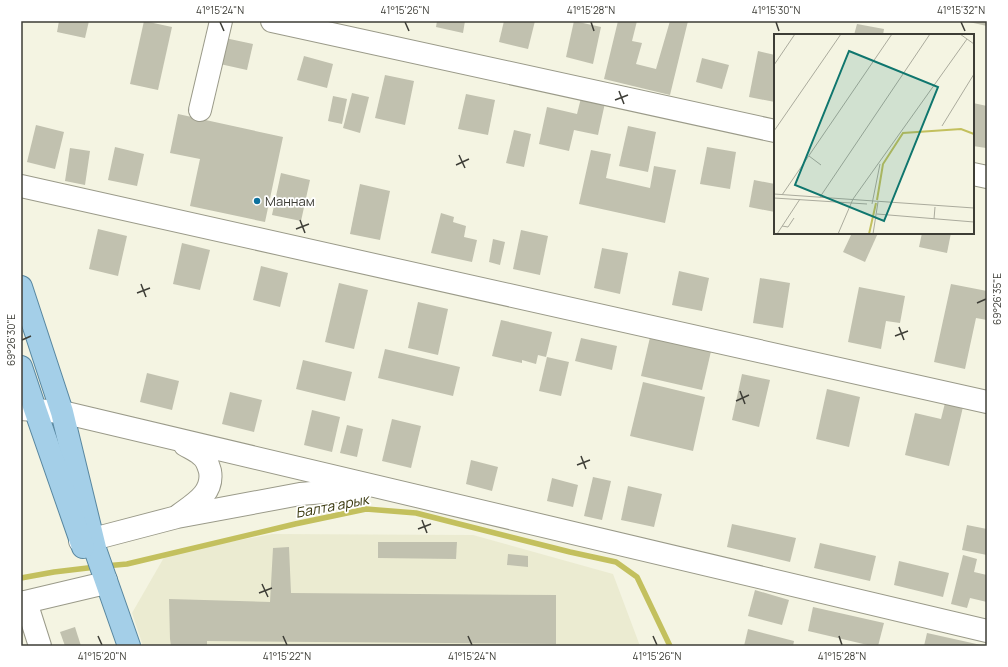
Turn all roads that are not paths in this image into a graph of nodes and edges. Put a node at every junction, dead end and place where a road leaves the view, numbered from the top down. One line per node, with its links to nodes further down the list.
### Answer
1 (221, 21): 3 (street)
2 (272, 21): 4 (street)
3 (200, 110)
4 (774, 131)
5 (974, 174): 6 (street)
6 (987, 177)
7 (21, 186): 10 (street)
8 (21, 287): 12 (main road)
9 (21, 367): 11 (main road)
10 (987, 402)
11 (28, 409): 12 (street); 16 (main road)
12 (62, 412): 13 (street); 16 (main road)
13 (177, 440): 14 (street); 15 (street)
14 (380, 487): 15 (street); 19 (street)
15 (177, 517): 16 (street)
16 (88, 546): 17 (main road)
17 (102, 583): 18 (street); 21 (main road); 22 (main road)
18 (23, 602): 20 (street)
19 (987, 631)
20 (40, 646)
21 (117, 646)
22 (129, 646)

